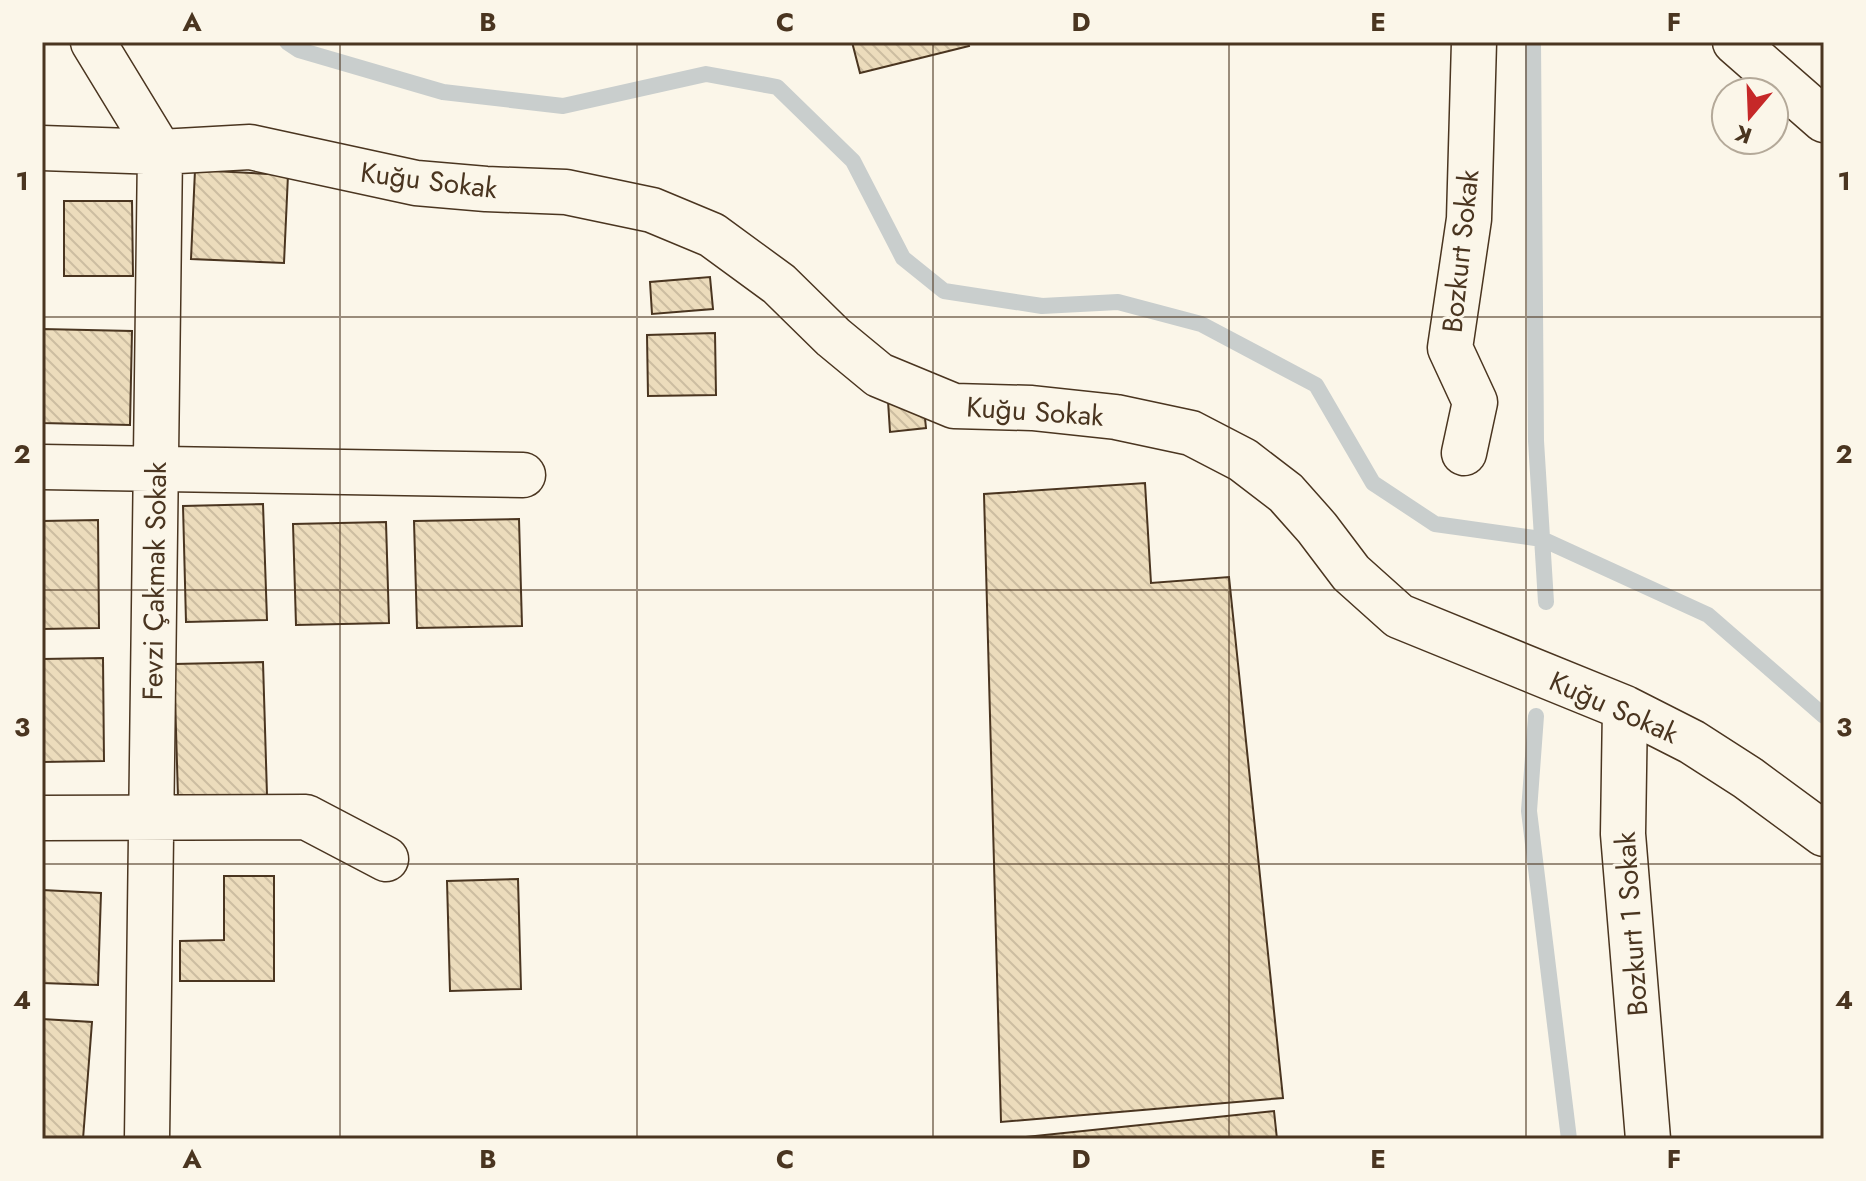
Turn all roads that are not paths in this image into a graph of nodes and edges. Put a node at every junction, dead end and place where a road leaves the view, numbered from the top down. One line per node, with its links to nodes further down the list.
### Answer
1 (93, 42): 6 (street)
2 (1474, 42): 7 (street, Bozkurt Sokak)
3 (1735, 42): 4 (street)
4 (1824, 120)
5 (42, 148): 6 (street, Kuğu Sokak)
6 (160, 152): 9 (street, Fevzi Çakmak Sokak); 11 (street, Kuğu Sokak)
7 (1464, 453)
8 (42, 467): 9 (street)
9 (156, 469): 10 (street); 12 (street, Fevzi Çakmak Sokak)
10 (523, 475)
11 (1625, 708): 14 (street, Kuğu Sokak); 17 (street, Bozkurt 1 Sokak)
12 (152, 817): 13 (street); 15 (street); 16 (street, Fevzi Çakmak Sokak)
13 (42, 818)
14 (1824, 834)
15 (386, 859)
16 (147, 1139)
17 (1648, 1139)

